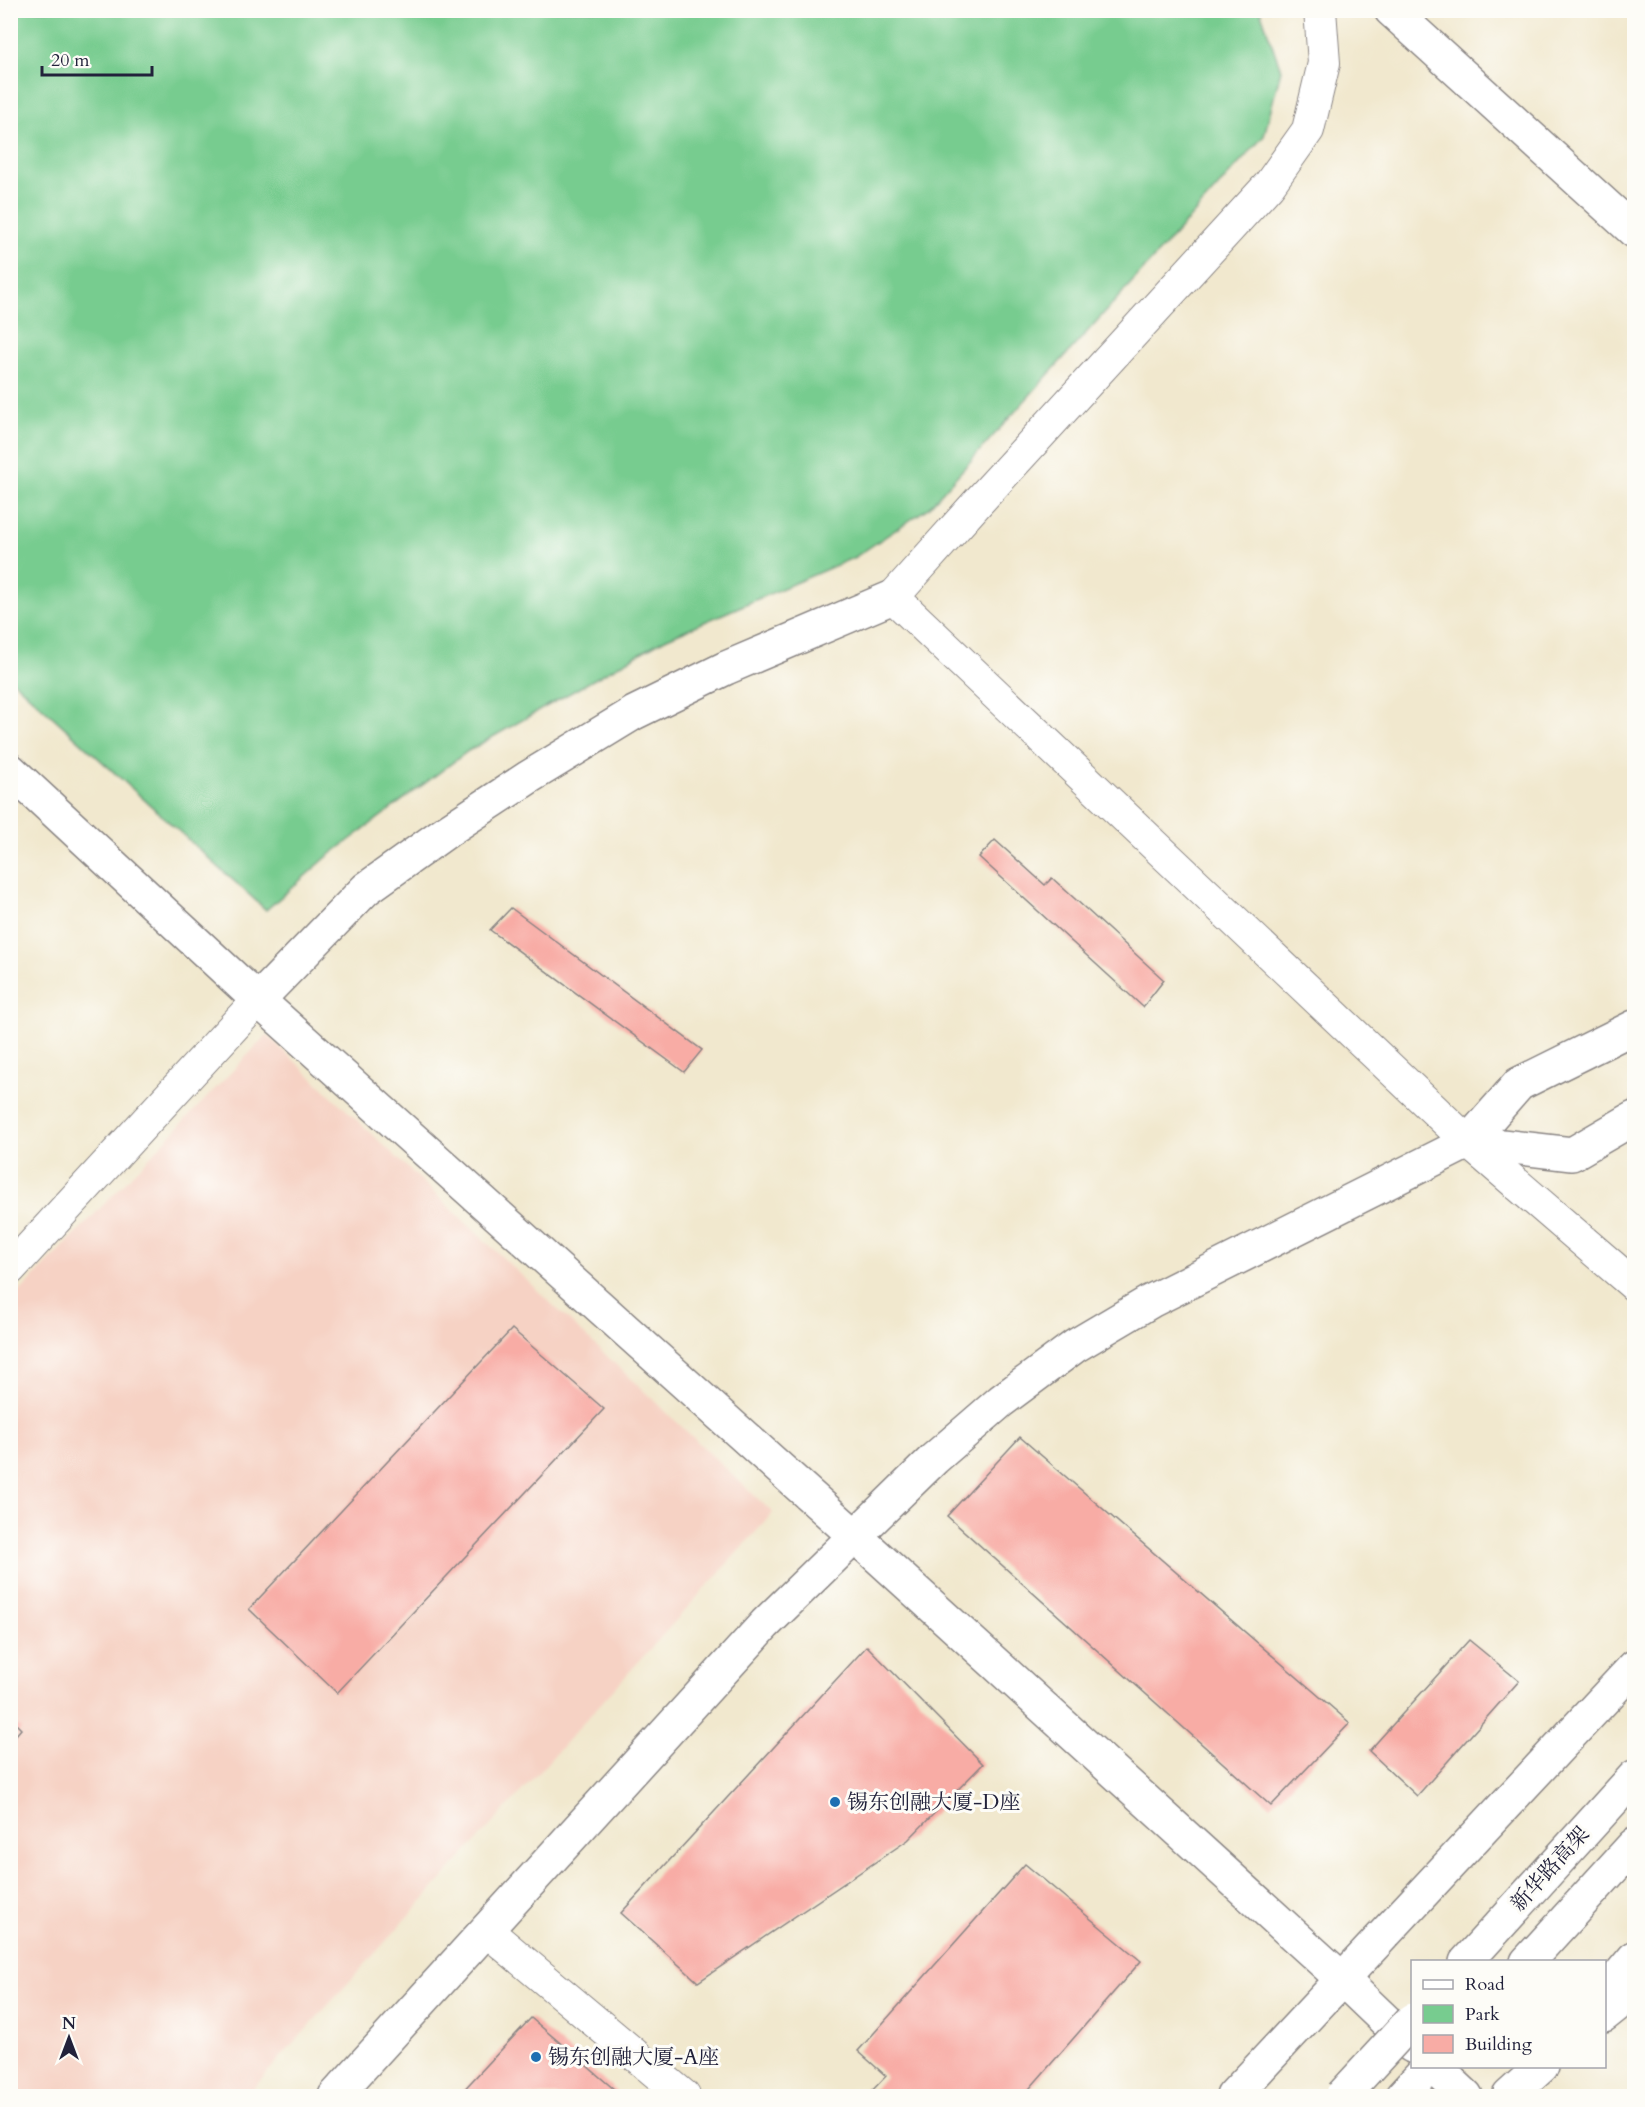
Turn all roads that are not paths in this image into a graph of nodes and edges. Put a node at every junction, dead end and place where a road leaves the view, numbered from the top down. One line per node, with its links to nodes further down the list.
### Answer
1 (1320, 10): 4 (street)
2 (1391, 10): 3 (main road)
3 (1635, 231)
4 (893, 597): 6 (main road); 9 (street)
5 (10, 770): 6 (main road)
6 (258, 1000): 10 (street); 12 (main road)
7 (1635, 1027): 9 (main road)
8 (1635, 1118): 9 (main road)
9 (1468, 1142): 11 (street); 12 (main road)
10 (10, 1269)
11 (1635, 1285)
12 (855, 1536): 16 (main road); 20 (main road)
13 (1635, 1667): 20 (main road)
14 (1635, 1777): 18 (main road, 新华路高架)
15 (1635, 1845): 19 (main road)
16 (486, 1930): 30 (main road); 31 (street)
17 (1635, 1958): 22 (main road)
18 (1468, 1960)
19 (1529, 1960)
20 (1342, 1979): 25 (main road); 32 (main road)
21 (1635, 1990): 23 (main road)
22 (1606, 1993)
23 (1606, 2014)
24 (1411, 2022): 33 (main road, bridge)
25 (1411, 2044)
26 (1431, 2068): 34 (main road)
27 (1433, 2068): 35 (main road)
28 (1542, 2068): 36 (main road)
29 (1542, 2068): 37 (main road)
30 (334, 2097)
31 (684, 2097)
32 (1233, 2097)
33 (1342, 2097)
34 (1402, 2097)
35 (1466, 2097)
36 (1509, 2097)
37 (1519, 2097)

